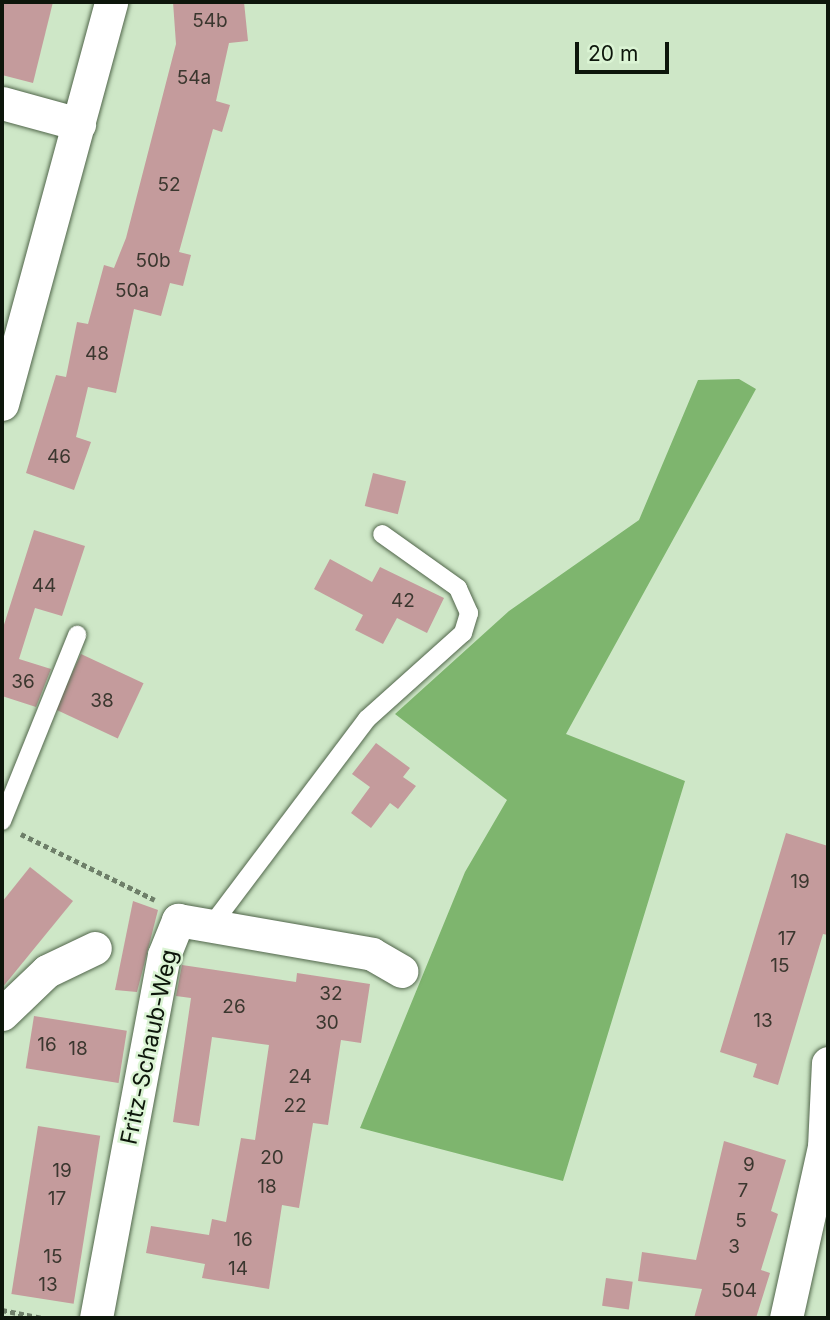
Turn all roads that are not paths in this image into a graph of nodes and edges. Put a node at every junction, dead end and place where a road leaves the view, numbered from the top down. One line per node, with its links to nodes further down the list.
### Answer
1 (111, 2): 3 (street)
2 (2, 103): 3 (street)
3 (79, 124): 4 (street)
4 (2, 404)
5 (382, 534): 8 (lane)
6 (77, 635): 7 (lane)
7 (8, 826)
8 (211, 926): 10 (street, Fritz-Schaub-Weg); 13 (street, Fritz-Schaub-Weg)
9 (95, 948): 11 (street)
10 (401, 971)
11 (2, 1014)
12 (828, 1063): 14 (street)
13 (96, 1318)
14 (786, 1318)

